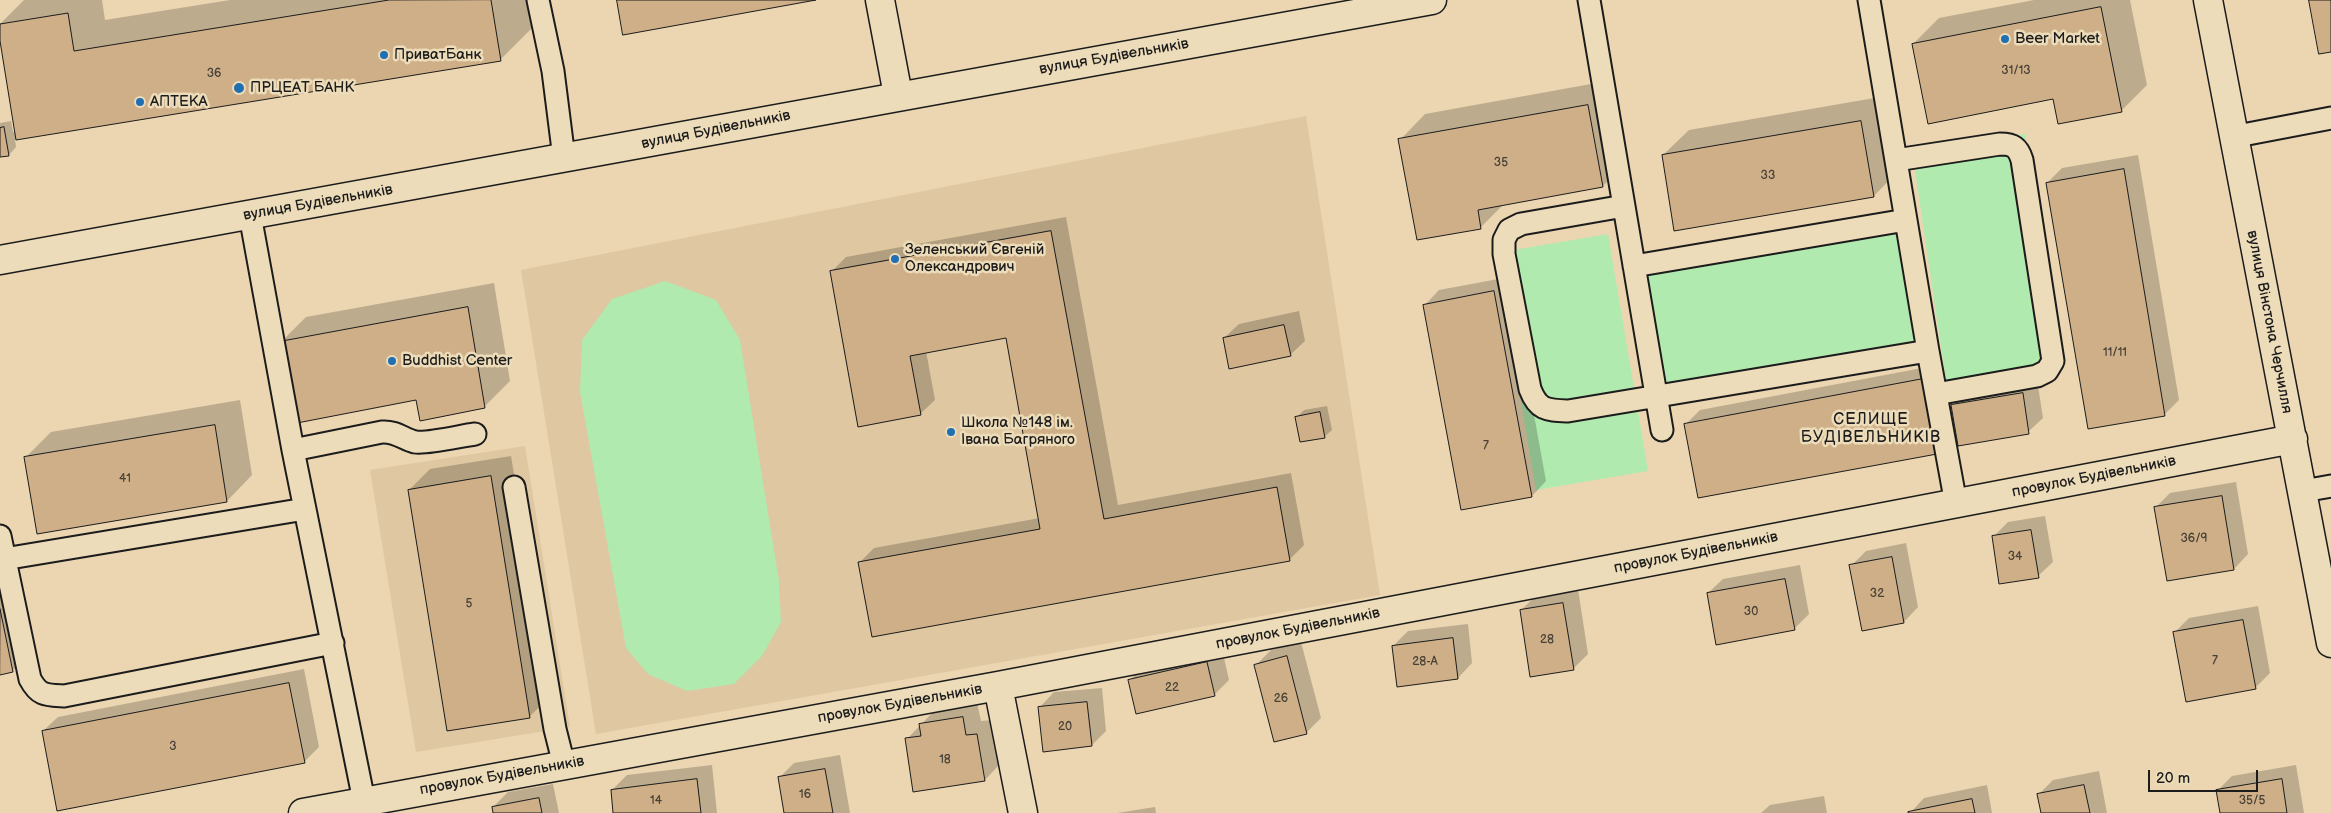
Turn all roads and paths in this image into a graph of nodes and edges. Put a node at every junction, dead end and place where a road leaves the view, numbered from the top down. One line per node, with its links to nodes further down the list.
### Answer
1 (538, 0): 10 (lane)
2 (880, 0): 7 (street)
3 (1432, 0): 7 (street, вулиця Будівельників)
4 (1589, 0): 12 (lane)
5 (1869, 0): 11 (lane)
6 (2208, 0): 9 (street, вулиця Вінстона Черчилля)
7 (898, 95): 10 (street, вулиця Будівельників)
8 (2331, 118): 9 (lane)
9 (2232, 136): 22 (street, вулиця Вінстона Черчилля)
10 (564, 158): 13 (street, вулиця Будівельників)
11 (1896, 160): 14 (lane); 18 (lane)
12 (1624, 206): 16 (lane); 19 (lane)
13 (250, 215): 15 (street, вулиця Будівельників); 23 (lane)
14 (1906, 220): 16 (lane); 17 (lane)
15 (0, 260)
16 (1634, 266): 19 (lane)
17 (1928, 352): 18 (lane); 19 (lane)
18 (1936, 394): 27 (lane)
19 (1656, 397): 20 (lane)
20 (1662, 430)
21 (474, 434): 23 (lane)
22 (2293, 439): 26 (street, вулиця Вінстона Черчилля); 27 (street, провулок Будівельників)
23 (293, 450): 28 (lane)
24 (2331, 486): 26 (lane)
25 (514, 487): 34 (lane)
26 (2303, 492): 32 (street, вулиця Вінстона Черчилля)
27 (1956, 504): 33 (street, провулок Будівельників)
28 (306, 509): 30 (lane); 31 (lane)
29 (0, 536): 30 (lane)
30 (4, 559): 31 (lane)
31 (332, 643): 35 (lane)
32 (2331, 643)
33 (998, 686): 34 (street, провулок Будівельників); 37 (street)
34 (564, 765): 35 (street, провулок Будівельників)
35 (364, 802): 36 (street, провулок Будівельників)
36 (303, 813)
37 (1023, 813)

